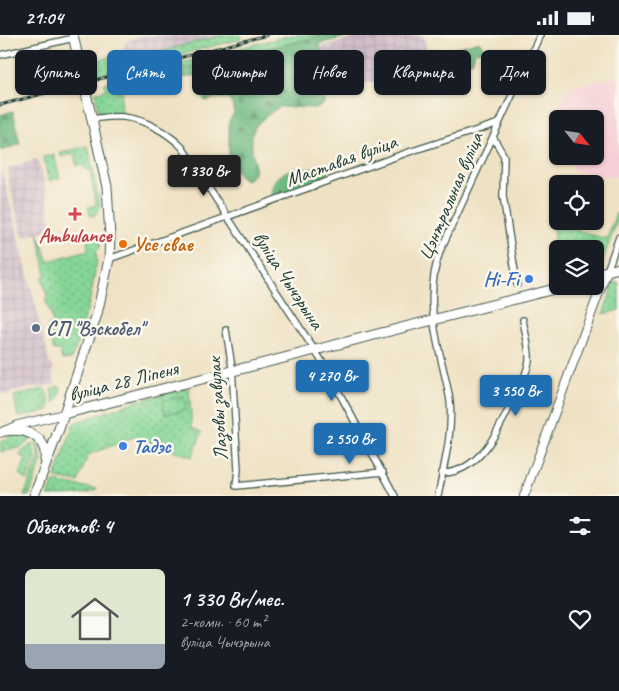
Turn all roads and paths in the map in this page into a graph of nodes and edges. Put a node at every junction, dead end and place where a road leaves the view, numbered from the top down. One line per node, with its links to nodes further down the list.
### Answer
1 (540, 35): 5 (street, Цэнтральная вуліца)
2 (73, 37): 3 (street); 4 (main road)
3 (0, 55)
4 (91, 119): 7 (street, вуліца Чычэрына); 9 (main road)
5 (499, 123): 6 (street, Цэнтральная вуліца); 7 (street, Маставая вуліца)
6 (493, 137): 13 (street); 16 (street, Цэнтральная вуліца)
7 (229, 217): 9 (street, Маставая вуліца); 19 (street, вуліца Чычэрына)
8 (619, 237): 11 (street)
9 (109, 259): 21 (main road)
10 (619, 268): 11 (main road)
11 (606, 274): 12 (main road); 29 (main road)
12 (619, 274)
13 (517, 284)
14 (549, 286): 16 (main road, вуліца 28 Ліпеня)
15 (549, 290): 16 (main road, вуліца 28 Ліпеня)
16 (433, 318): 19 (main road, вуліца 28 Ліпеня); 25 (street, Цэнтральная вуліца)
17 (523, 320): 25 (street)
18 (226, 330): 20 (street, Лазовы завулак)
19 (313, 348): 20 (main road, вуліца 28 Ліпеня); 24 (street, вуліца Чычэрына)
20 (232, 369): 21 (main road, вуліца 28 Ліпеня); 24 (street, Лазовы завулак)
21 (64, 414): 22 (main road); 23 (main road)
22 (2, 432): 23 (main road)
23 (43, 471): 26 (main road)
24 (383, 472): 27 (street, вуліца Чычэрына)
25 (442, 473): 28 (street, Цэнтральная вуліца)
26 (34, 496)
27 (395, 496)
28 (438, 496)
29 (524, 496)

